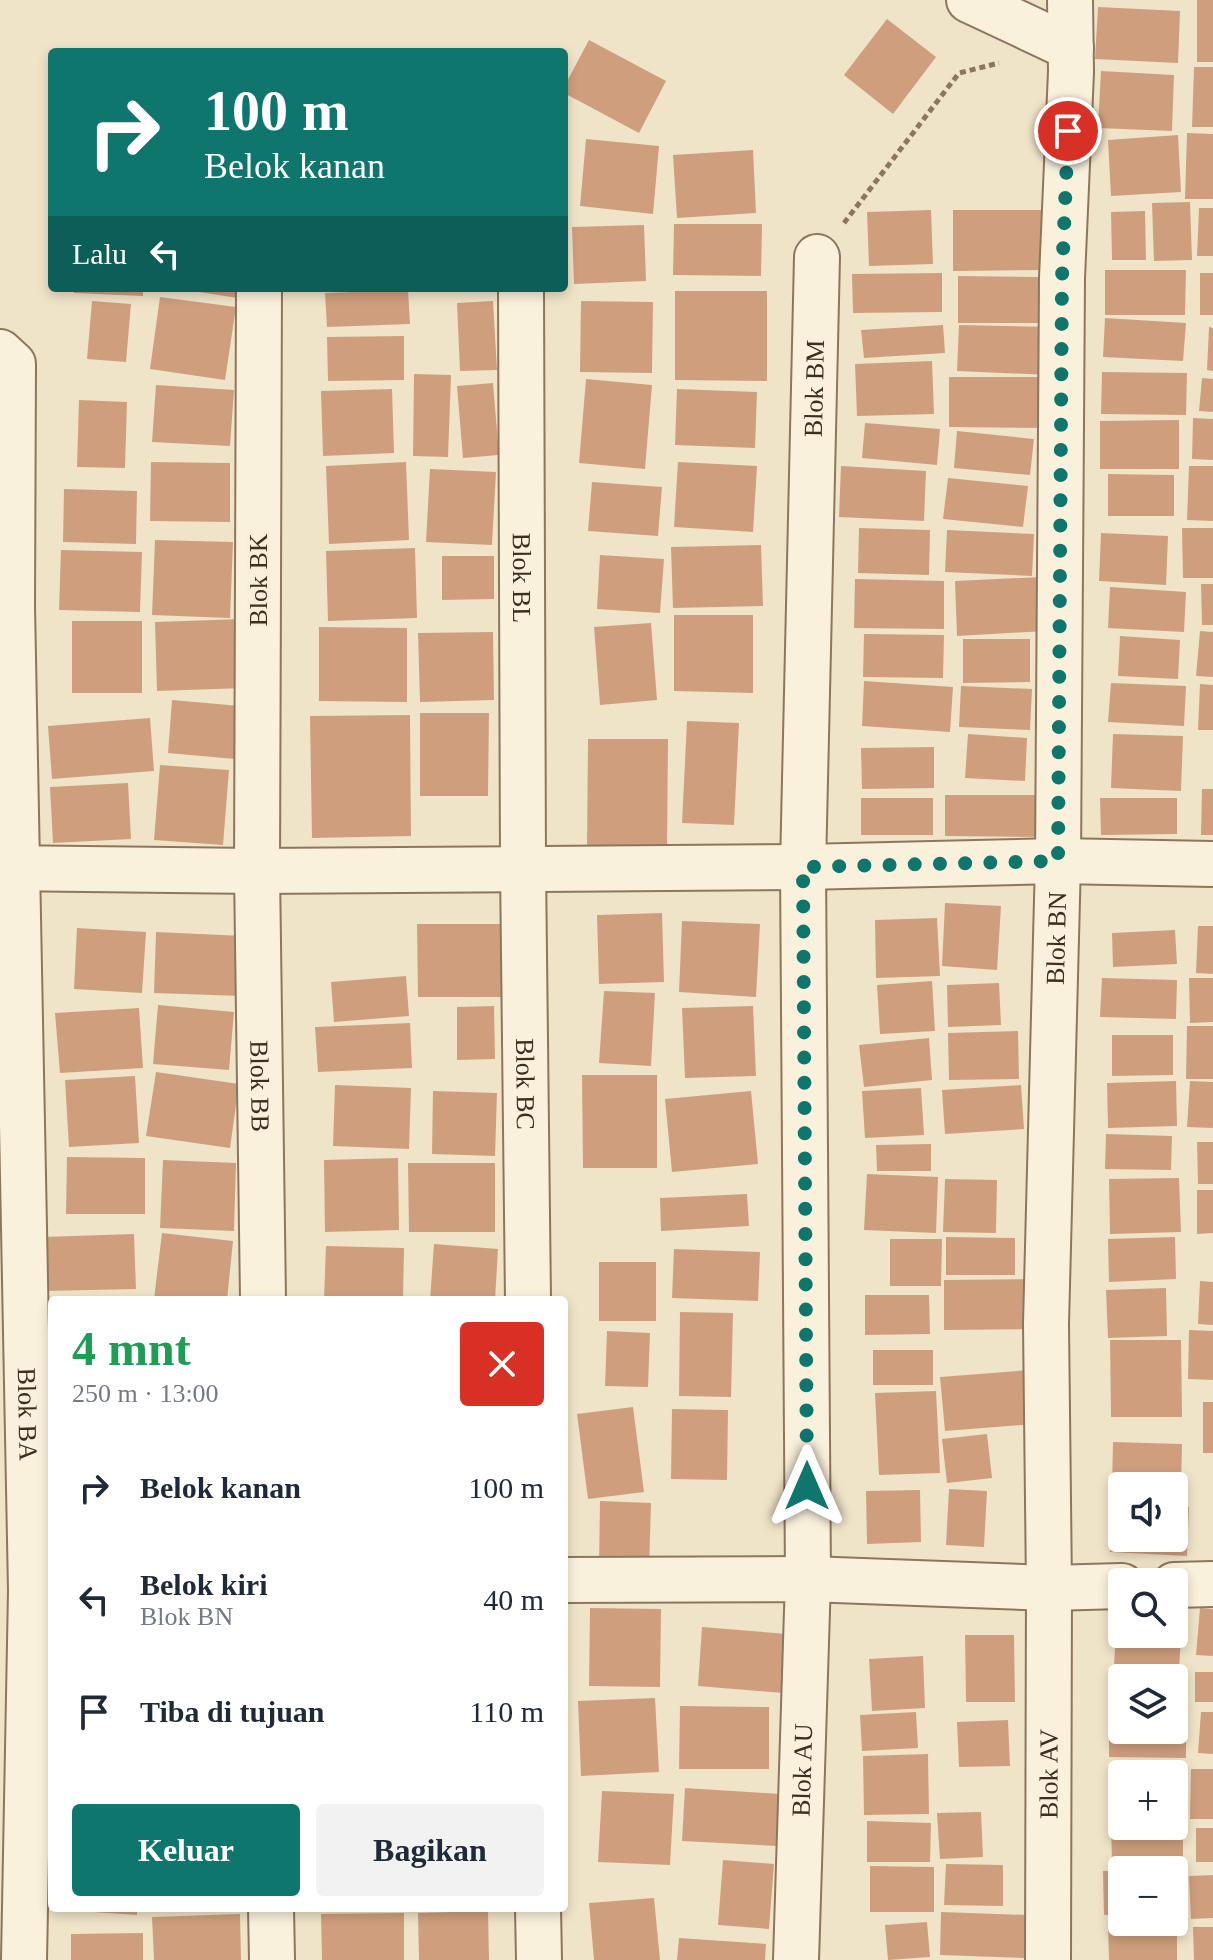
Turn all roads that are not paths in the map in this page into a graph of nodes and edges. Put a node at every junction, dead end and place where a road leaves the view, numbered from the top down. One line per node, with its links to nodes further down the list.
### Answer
1 (969, 0): 3 (street)
2 (1070, 0): 3 (street, Blok BN)
3 (1071, 60): 9 (street, Blok BN)
4 (817, 257): 11 (street, Blok BM)
5 (259, 292): 14 (street, Blok BK)
6 (521, 292): 13 (street, Blok BL)
7 (7, 358): 8 (street, Blok BA)
8 (6, 606): 12 (street, Blok BA)
9 (1058, 861): 10 (street); 11 (street); 22 (street, Blok BN)
10 (1213, 864)
11 (803, 867): 13 (street); 17 (street, Blok BM)
12 (8, 868): 14 (street); 23 (street, Blok BA)
13 (523, 868): 14 (street); 16 (street, Blok BC)
14 (257, 871): 15 (street, Blok BB)
15 (263, 1296)
16 (528, 1296)
17 (808, 1579): 18 (street); 22 (street); 29 (street, Blok AU)
18 (568, 1580)
19 (1213, 1584): 20 (street)
20 (1188, 1585)
21 (1108, 1586): 22 (street)
22 (1049, 1588): 30 (street, Blok AV)
23 (41, 1591): 26 (street, Blok BA)
24 (271, 1912): 27 (street)
25 (538, 1912): 28 (street)
26 (24, 1960)
27 (272, 1960)
28 (539, 1960)
29 (796, 1960)
30 (1048, 1960)

